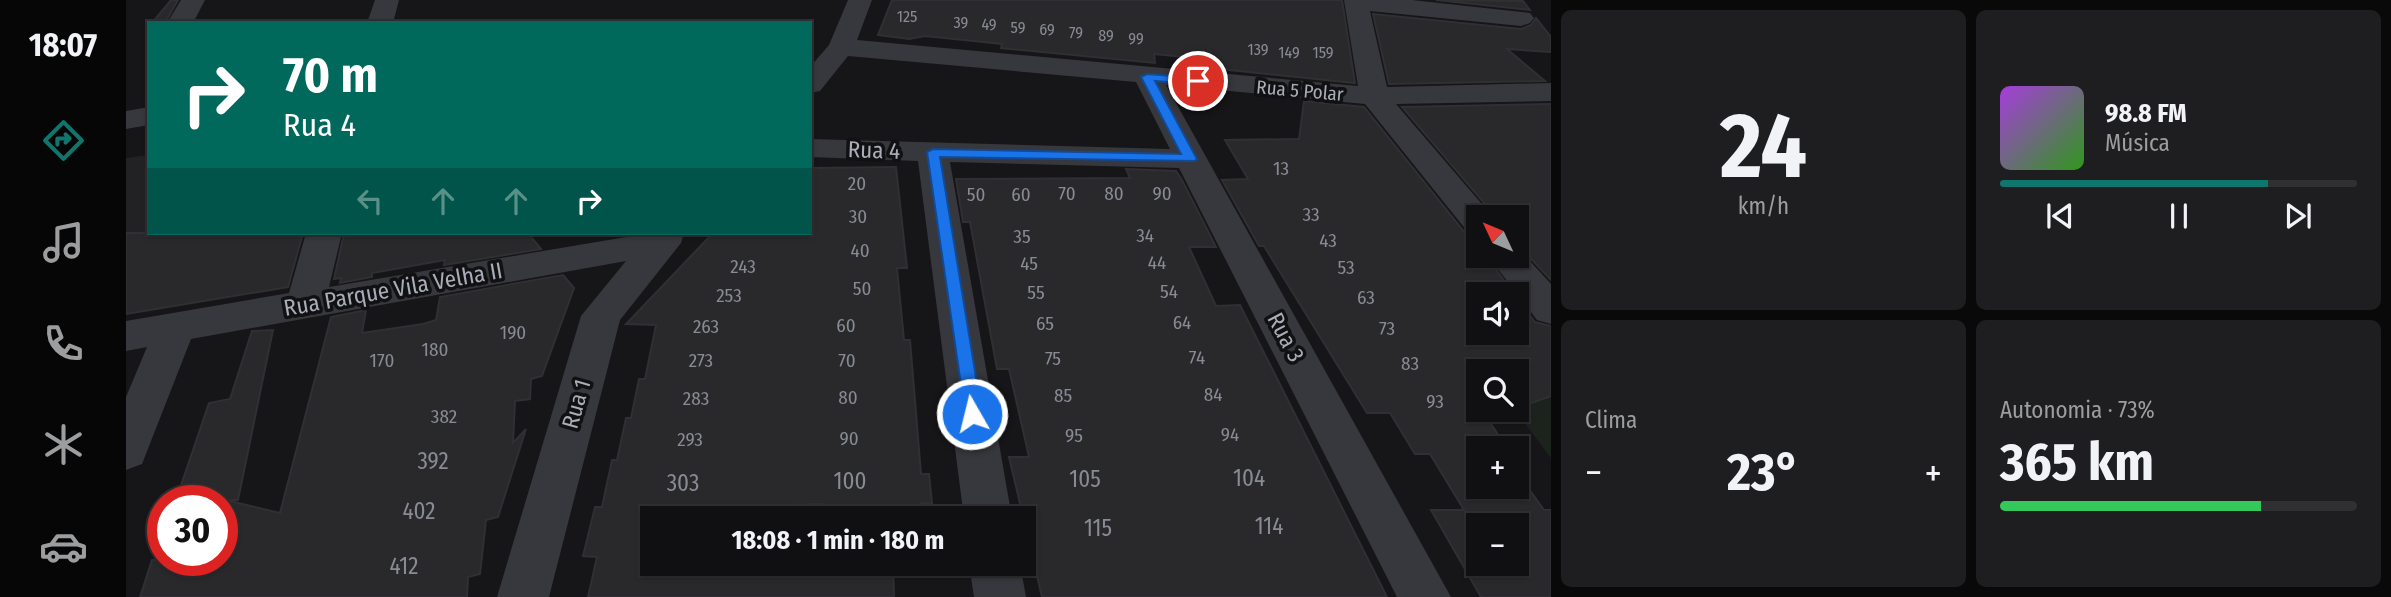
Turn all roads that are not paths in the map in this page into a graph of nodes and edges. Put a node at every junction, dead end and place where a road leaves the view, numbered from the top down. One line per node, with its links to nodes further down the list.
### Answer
1 (193, 0): 6 (street)
2 (387, 0): 7 (street)
3 (860, 0): 8 (street)
4 (1357, 1): 5 (street); 13 (street)
5 (1521, 18)
6 (181, 21)
7 (381, 21)
8 (836, 39): 9 (street, Rua 5 Polar); 10 (street)
9 (1147, 77): 13 (street, Rua 5 Polar); 19 (street, Rua 3)
10 (812, 81)
11 (1519, 92): 12 (street, Rua 5 Polar); 13 (street, Rua 5 Polar); 16 (street)
12 (1551, 92)
13 (1374, 96): 20 (street)
14 (147, 116): 15 (street)
15 (126, 120)
16 (1551, 121)
17 (812, 148): 18 (street, Rua 4)
18 (933, 152): 19 (street, Rua 4); 29 (street)
19 (1190, 159): 33 (street, Rua 3)
20 (1466, 207)
21 (323, 235): 24 (street)
22 (665, 238): 24 (street, Rua Parque Vila Velha II); 31 (street, Rua 1)
23 (1516, 268): 25 (street)
24 (306, 303): 26 (street, Rua Parque Vila Velha II)
25 (1551, 310)
26 (177, 327): 27 (street, Rua Parque Vila Velha II); 28 (street)
27 (126, 336)
28 (126, 450)
29 (986, 506)
30 (997, 576): 32 (street)
31 (523, 597)
32 (1000, 597)
33 (1425, 597)

